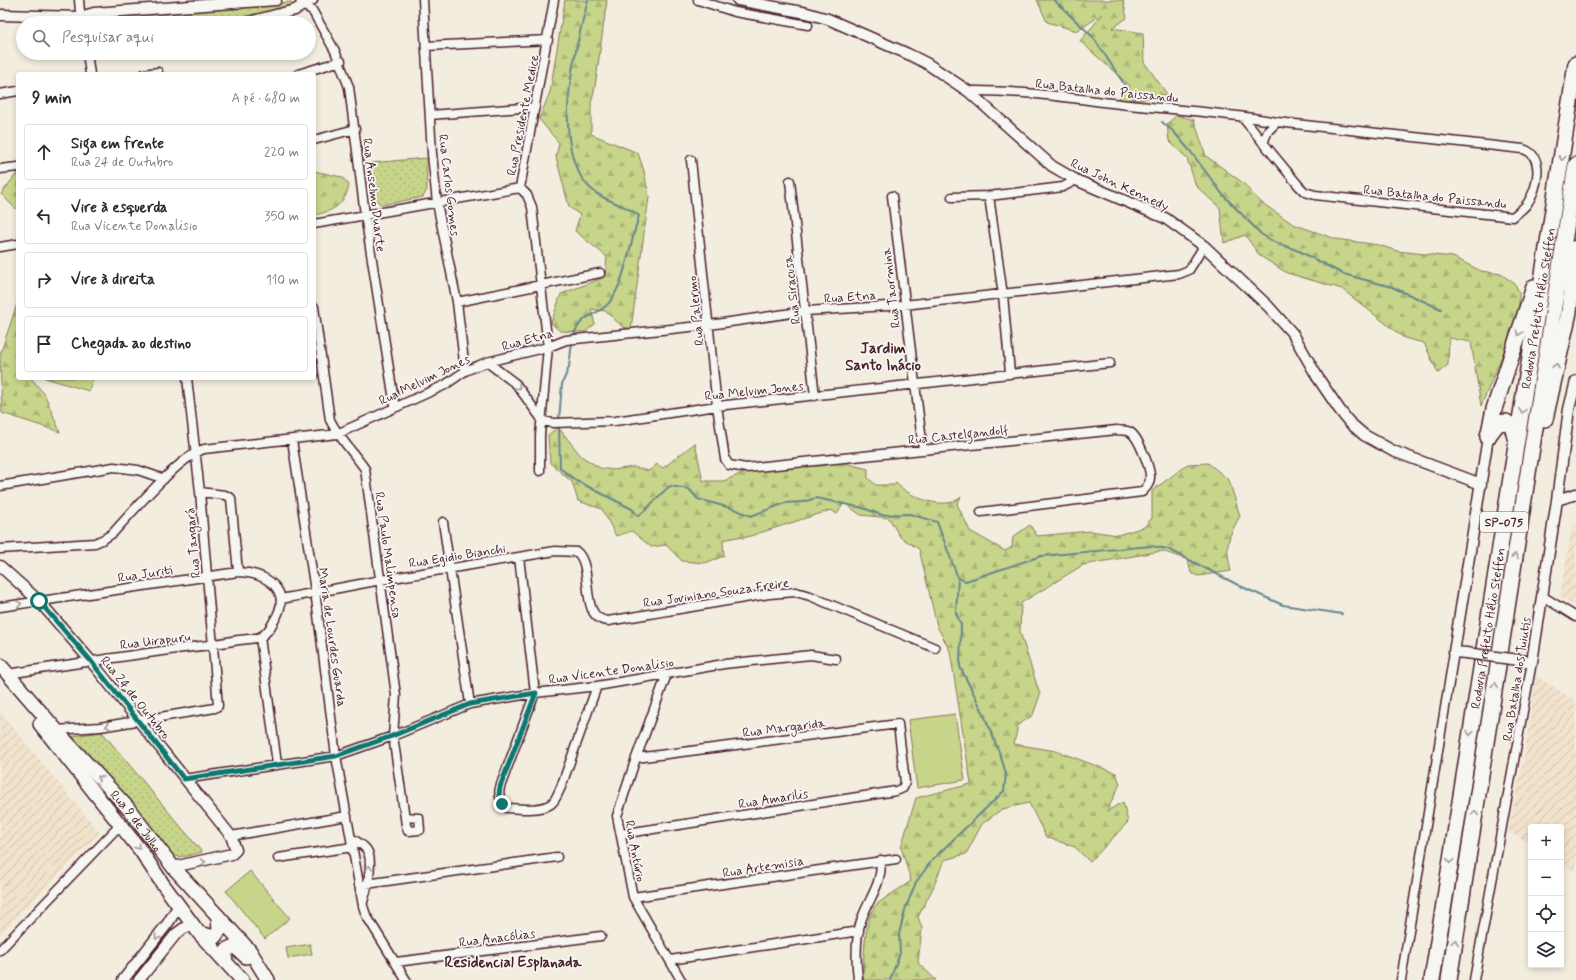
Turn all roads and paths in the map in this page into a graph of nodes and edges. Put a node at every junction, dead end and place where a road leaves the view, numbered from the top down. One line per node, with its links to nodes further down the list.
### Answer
1 (79, 0): 12 (street)
2 (276, 0): 8 (street)
3 (312, 0): 9 (street)
4 (424, 0): 19 (street, Rua Carlos Gomes)
5 (554, 0): 18 (street, Rua Presidente Medice)
6 (698, 0): 17 (street)
7 (738, 0): 26 (street, Rua John Kennedy)
8 (252, 1): 13 (street)
9 (301, 2): 14 (street); 15 (street, Rua Anselmo Duarte)
10 (0, 15): 11 (street)
11 (16, 16)
12 (81, 16)
13 (88, 16)
14 (272, 16)
15 (315, 16)
16 (316, 17): 21 (street, Rua Anselmo Duarte)
17 (808, 25)
18 (548, 40): 19 (street); 28 (street, Rua Presidente Medice)
19 (426, 46): 29 (street, Rua Carlos Gomes)
20 (88, 60): 23 (street)
21 (341, 61): 24 (street); 32 (street, Rua Anselmo Duarte)
22 (1576, 64): 52 (highway, Rodovia Prefeito Hélio Steffen / SP-075, one-way to 52)
23 (90, 72)
24 (305, 72)
25 (16, 91): 27 (street)
26 (968, 91): 30 (street, Rua Batalha do Paissandu); 39 (street, Rua John Kennedy)
27 (0, 94)
28 (535, 107): 29 (street); 41 (street, Rua Presidente Medice)
29 (430, 115): 45 (street, Rua Carlos Gomes)
30 (1242, 117): 31 (street, Rua Batalha do Paissandu); 34 (street, Rua Batalha do Paissandu)
31 (1277, 122): 34 (street); 34 (street, Rua Batalha do Paissandu)
32 (355, 129): 33 (street); 46 (street, Rua Anselmo Duarte)
33 (316, 139)
34 (1263, 142)
35 (691, 160): 62 (street, Rua Palermo)
36 (1576, 165): 88 (highway, Rodovia Prefeito Hélio Steffen / SP-075)
37 (16, 167): 38 (street)
38 (0, 169)
39 (1076, 180): 43 (street); 49 (street, Rua John Kennedy)
40 (790, 181): 60 (street, Rua Siracusa)
41 (520, 188): 45 (street); 54 (street, Rua Presidente Medice)
42 (892, 196): 58 (street, Rua Taormina)
43 (989, 196): 44 (street); 56 (street)
44 (952, 197)
45 (437, 203): 46 (street); 57 (street, Rua Carlos Gomes)
46 (364, 215): 47 (street); 73 (street, Rua Anselmo Duarte)
47 (316, 224)
48 (16, 244): 50 (street)
49 (1204, 246): 56 (street, Rua Etna); 84 (street, Rua John Kennedy)
50 (0, 247)
51 (1576, 248): 55 (highway)
52 (1546, 257): 76 (highway, one-way to 76); 78 (highway, Rodovia Prefeito Hélio Steffen / SP-075, one-way to 78)
53 (600, 273): 54 (street)
54 (542, 285): 57 (street); 63 (street, Rua Presidente Medice)
55 (1574, 294): 59 (highway)
56 (1003, 295): 58 (street, Rua Etna); 67 (street)
57 (457, 302): 66 (street, Rua Carlos Gomes)
58 (904, 305): 60 (street, Rua Etna); 70 (street, Rua Taormina)
59 (1573, 310): 88 (highway, one-way to 59)
60 (806, 311): 62 (street, Rua Etna); 71 (street, Rua Siracusa)
61 (316, 321): 75 (street, Rua Paulo Malimpensa)
62 (709, 325): 63 (street, Rua Etna); 72 (street, Rua Palermo)
63 (548, 347): 64 (street, Rua Etna); 74 (street, Rua Presidente Medice)
64 (487, 362): 66 (street, Rua Melvim Jones); 74 (street, Rua Melvim Jones, one-way to 74)
65 (1110, 363): 67 (street, Rua Melvim Jones)
66 (465, 371): 73 (street, Rua Melvim Jones)
67 (1010, 373): 70 (street, Rua Melvim Jones)
68 (187, 380): 80 (street, Rua Tangará)
69 (1576, 381): 89 (street, Rua Batalha dos Tuiutis)
70 (914, 384): 71 (street, Rua Melvim Jones); 79 (street, Rua Taormina)
71 (816, 396): 72 (street, Rua Melvim Jones)
72 (717, 406): 74 (street, Rua Melvim Jones); 81 (street, Rua Palermo)
73 (395, 407): 75 (street, Rua Melvim Jones)
74 (543, 421): 82 (street, Rua Presidente Medice)
75 (337, 434): 77 (street, Rua Melvim Jones); 98 (street, Rua Paulo Malimpensa)
76 (1488, 436): 78 (highway); 84 (street)
77 (292, 440): 80 (street, Rua Melvim Jones); 99 (street, Maria de Lourdes Guarda)
78 (1516, 445): 164 (highway, Rodovia Prefeito Hélio Steffen / SP-075, one-way to 164)
79 (923, 450): 81 (street, Rua Castelgandolf); 90 (street, Rua Castelgandolf)
80 (195, 452): 83 (street); 86 (street, Rua Tangará)
81 (725, 459)
82 (540, 471)
83 (164, 480): 85 (street); 92 (street)
84 (1481, 484): 109 (street)
85 (0, 486)
86 (200, 492): 96 (street); 97 (street, Rua Tangará)
87 (1576, 494): 89 (street)
88 (1524, 499): 165 (highway, Rodovia Prefeito Hélio Steffen / SP-075, one-way to 88)
89 (1557, 500): 100 (street, Rua Batalha dos Tuiutis)
90 (981, 512)
91 (443, 522): 95 (street)
92 (0, 549)
93 (519, 557): 95 (street, Rua Egidio Bianchi); 104 (street, Rua Egidio Bianchi); 116 (street)
94 (0, 566): 102 (street, Rua 24 de Outubro)
95 (449, 569): 98 (street, Rua Egidio Bianchi); 117 (street)
96 (238, 572): 97 (street, Rua Juriti); 101 (street, Rua Juriti)
97 (207, 576): 102 (street, Rua Juriti); 107 (street, Rua Tangará)
98 (381, 580): 99 (street, Rua Egidio Bianchi); 121 (street, Rua Paulo Malimpensa)
99 (315, 591): 101 (street, Rua Egidio Bianchi); 123 (street, Maria de Lourdes Guarda)
100 (1542, 596): 105 (street); 112 (street, Rua Batalha dos Tuiutis)
101 (281, 599): 106 (street)
102 (39, 601): 103 (street, Rua Juriti, one-way to 102); 111 (street, Rua 24 de Outubro)
103 (0, 607)
104 (592, 610): 108 (street, Rua Joviniano Souza Freire)
105 (1576, 617)
106 (260, 637): 107 (street, Rua Uirapuru); 126 (street)
107 (213, 645): 111 (street, Rua Uirapuru); 118 (street, Rua Tangará)
108 (935, 648)
109 (1454, 652): 112 (street, bridge); 163 (street)
110 (836, 659): 114 (street, Rua Vicente Donalisio)
111 (90, 660): 113 (street, Rua Uirapuru); 118 (street, Rua 24 de Outubro)
112 (1532, 662): 166 (street, Rua Batalha dos Tuiutis)
113 (3, 671): 120 (main road, Rua 9 de Julho); 122 (main road, Rua 9 de Julho)
114 (667, 674): 115 (street, Rua Vicente Donalisio); 124 (street, Rua Antúrio)
115 (597, 686): 116 (street, Rua Vicente Donalisio); 116 (street)
116 (536, 693): 117 (street, Rua Vicente Donalisio)
117 (470, 704): 121 (street, Rua Vicente Donalisio)
118 (137, 720): 119 (street, one-way to 119); 127 (street, Rua 24 de Outubro)
119 (79, 729): 120 (street); 122 (street)
120 (56, 730): 122 (main road, Rua 9 de Julho)
121 (392, 736): 123 (street, Rua Vicente Donalisio); 129 (street, Rua Paulo Malimpensa)
122 (62, 744): 130 (main road, Rua 9 de Julho); 135 (main road, Rua 9 de Julho, one-way to 122)
123 (336, 756): 126 (street, Rua Vicente Donalisio); 128 (street, Maria de Lourdes Guarda)
124 (636, 758): 125 (street, Rua Margarida); 131 (street, Rua Antúrio)
125 (903, 762): 131 (street, Rua Amarilis)
126 (277, 764): 127 (street, Rua Vicente Donalisio)
127 (184, 779): 132 (street, Rua 24 de Outubro)
128 (347, 816): 132 (street); 133 (street, Maria de Lourdes Guarda)
129 (405, 817)
130 (121, 824): 135 (main road); 145 (main road, Rua 9 de Julho, one-way to 145); 151 (street)
131 (621, 834): 143 (street, Rua Antúrio)
132 (231, 836): 140 (street, one-way to 132)
133 (351, 838): 134 (street, Maria de Lourdes Guarda); 141 (street, one-way to 133)
134 (353, 847): 137 (street); 142 (street, Maria de Lourdes Guarda)
135 (157, 848): 140 (main road, Rua 9 de Julho)
136 (557, 857): 141 (street)
137 (278, 858)
138 (896, 859): 139 (street, Rua Artemisia)
139 (881, 860): 143 (street, Rua Artemisia); 149 (street)
140 (172, 867): 144 (main road, Rua 9 de Julho)
141 (368, 884): 142 (street); 146 (street)
142 (359, 885): 146 (street, Maria de Lourdes Guarda)
143 (633, 897): 152 (street, Rua Antúrio)
144 (207, 904): 145 (main road); 147 (main road, Rua 9 de Julho)
145 (179, 905): 148 (main road, Rua 9 de Julho); 155 (street, one-way to 155)
146 (362, 906): 154 (street)
147 (218, 916): 148 (main road); 159 (main road, Rua 9 de Julho)
148 (196, 929): 153 (main road, Rua 9 de Julho); 156 (street)
149 (859, 931): 152 (street); 162 (street)
150 (601, 936): 154 (street, Rua Anacólias)
151 (0, 950)
152 (670, 960): 161 (street, Rua Antúrio)
153 (224, 961): 157 (main road, Rua 9 de Julho); 158 (main road)
154 (396, 962): 160 (street)
155 (123, 980)
156 (139, 980)
157 (242, 980)
158 (263, 980)
159 (268, 980)
160 (406, 980)
161 (682, 980)
162 (858, 980)
163 (1401, 980)
164 (1432, 980)
165 (1449, 980)
166 (1474, 980)

